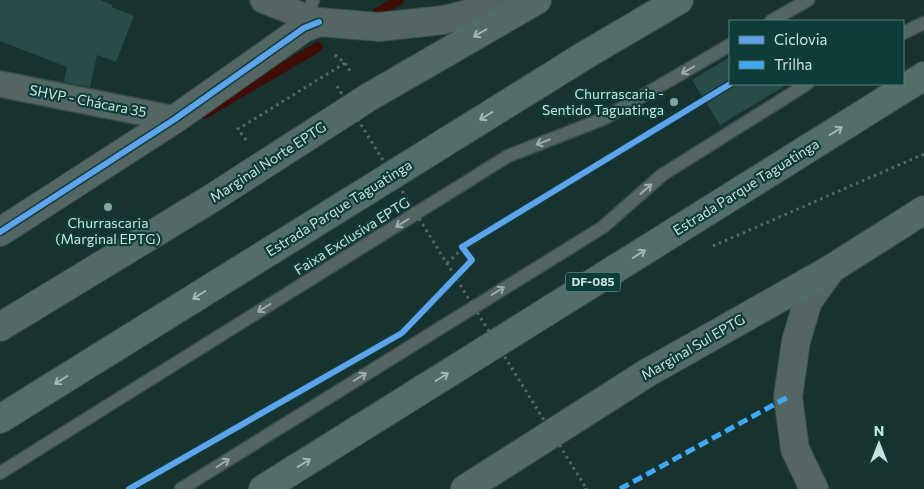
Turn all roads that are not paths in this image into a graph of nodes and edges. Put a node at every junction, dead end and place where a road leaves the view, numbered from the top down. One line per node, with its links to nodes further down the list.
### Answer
1 (263, 0): 7 (street)
2 (527, 0): 7 (street)
3 (537, 0): 20 (main road, Marginal Norte EPTG, one-way to 20)
4 (655, 0): 12 (highway)
5 (679, 0): 12 (highway, Estrada Parque Taguatinga)
6 (808, 0): 8 (lane)
7 (311, 17): 16 (street)
8 (774, 20)
9 (924, 23): 10 (lane)
10 (904, 33)
11 (729, 47): 22 (lane, Faixa Exclusiva EPTG, one-way to 22)
12 (587, 54): 21 (highway, Estrada Parque Taguatinga, one-way to 21)
13 (924, 76): 24 (highway, Estrada Parque Taguatinga / DF-085, one-way to 13)
14 (0, 84): 16 (street, SHVP - Chácara 35)
15 (804, 85): 23 (lane, one-way to 15)
16 (175, 119): 18 (street)
17 (924, 210): 19 (main road, Marginal Sul EPTG)
18 (0, 232)
19 (830, 269): 25 (main road, Marginal Sul EPTG); 26 (street)
20 (0, 328)
21 (0, 419)
22 (0, 473)
23 (181, 489)
24 (262, 489)
25 (466, 489)
26 (814, 489)

